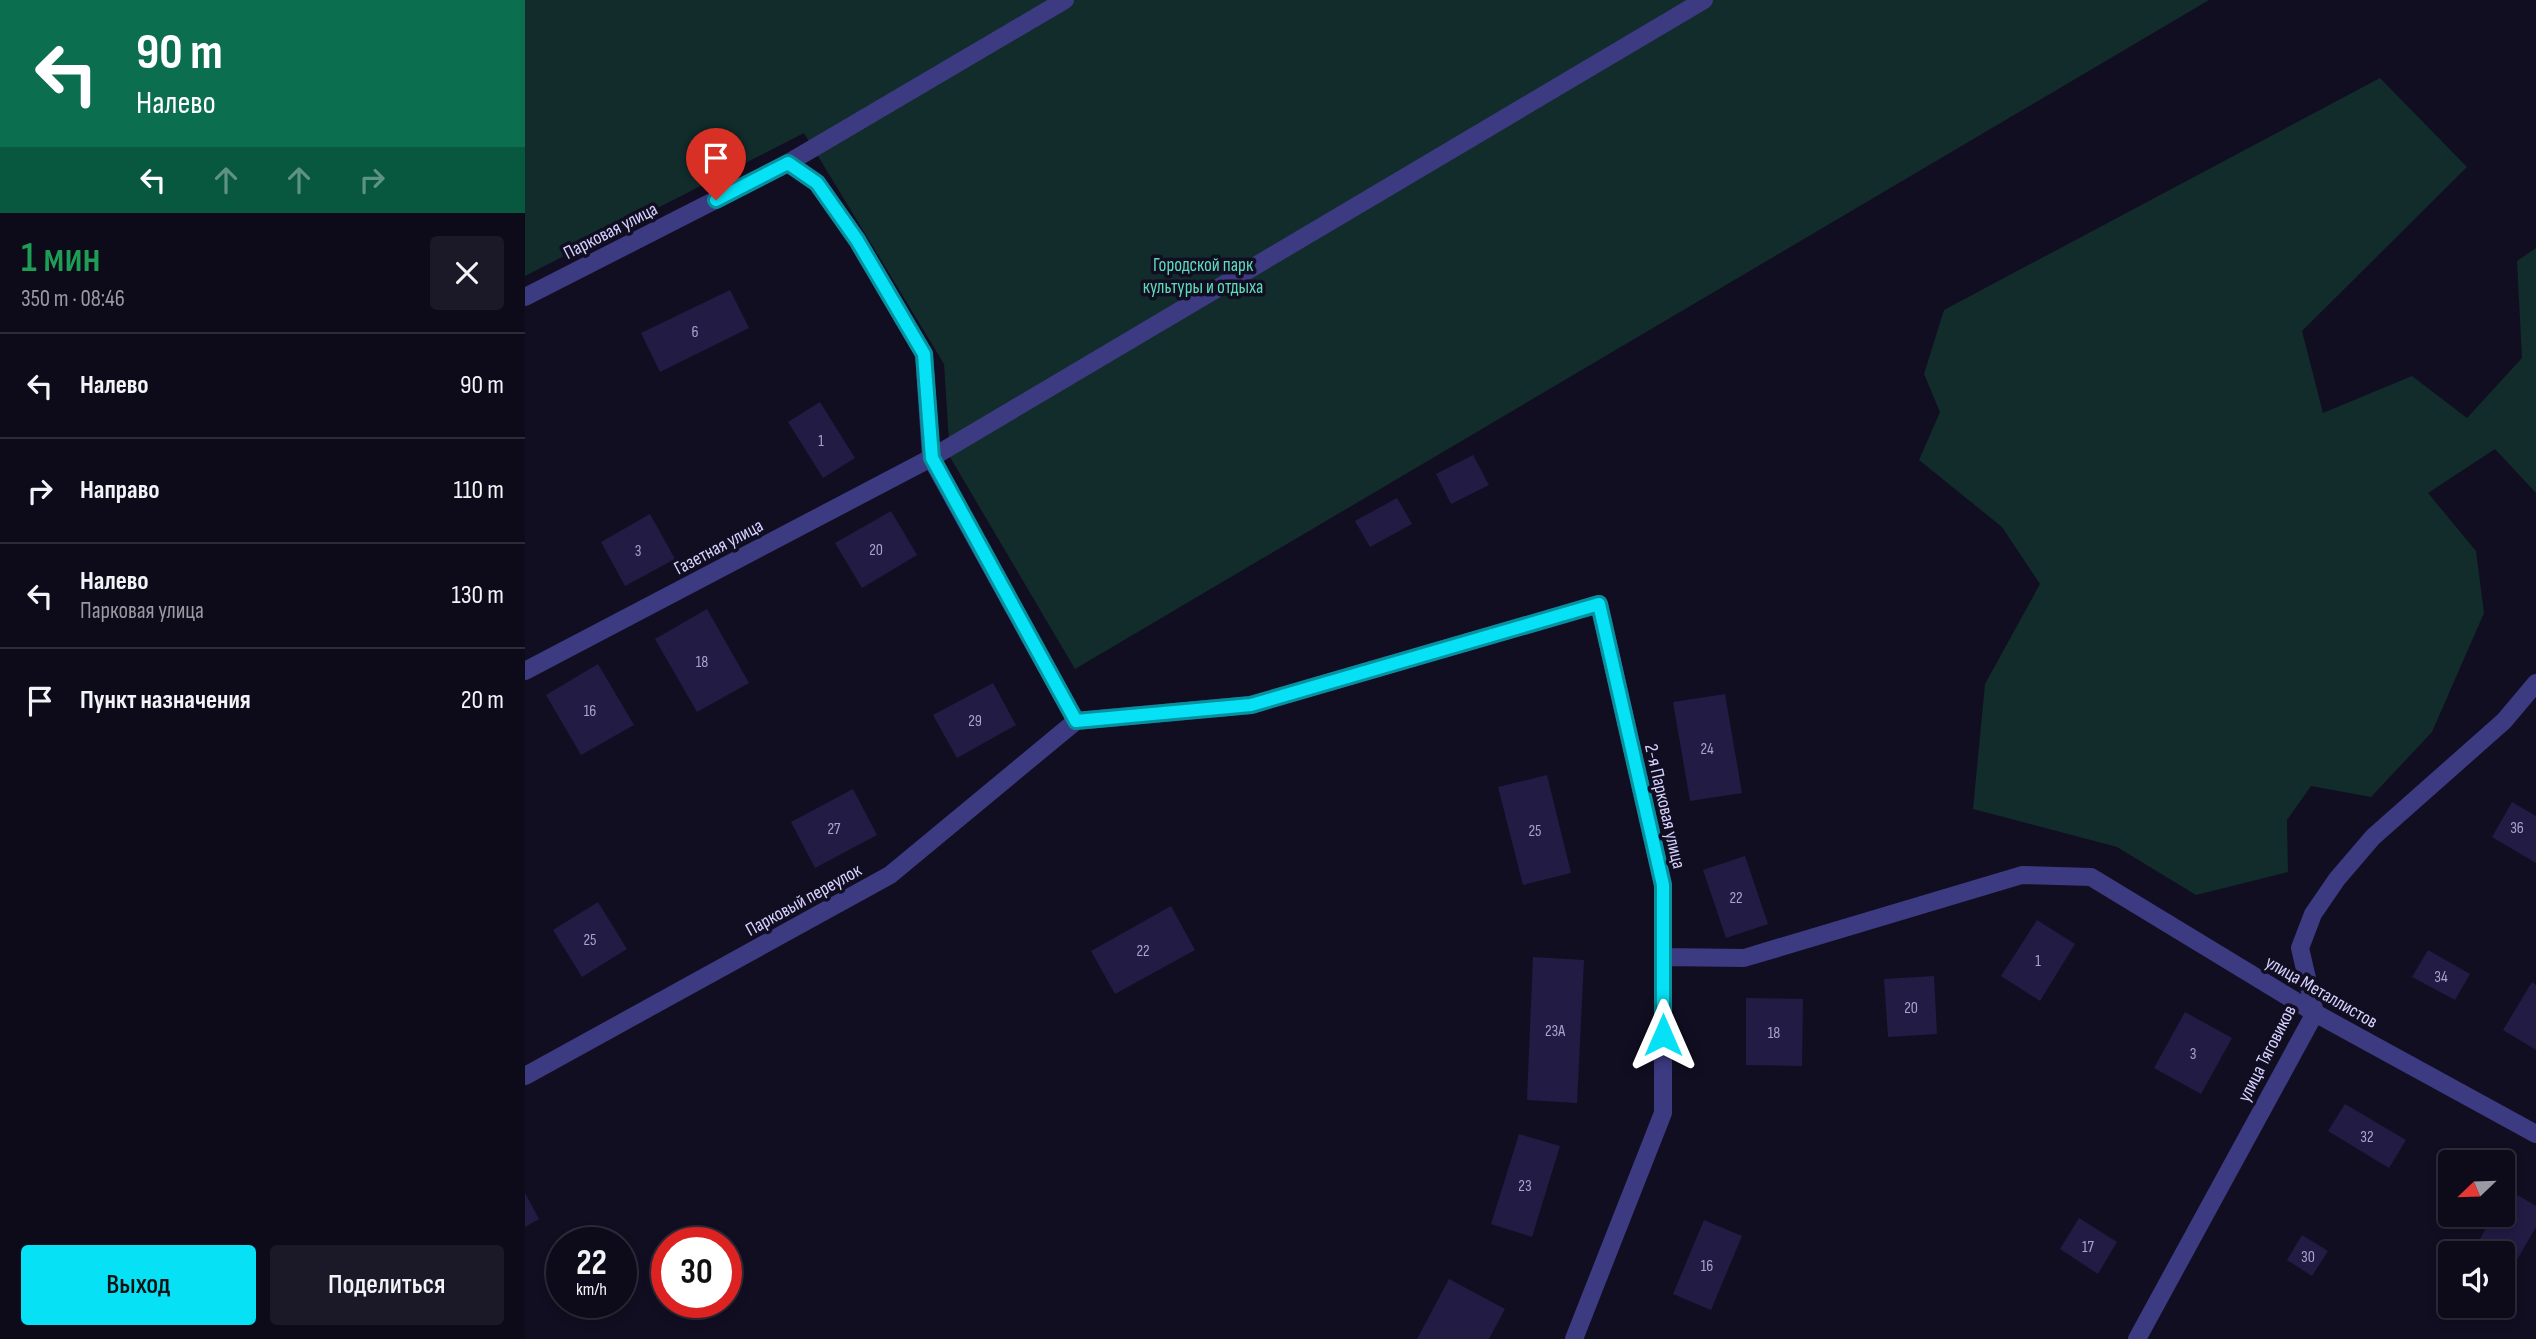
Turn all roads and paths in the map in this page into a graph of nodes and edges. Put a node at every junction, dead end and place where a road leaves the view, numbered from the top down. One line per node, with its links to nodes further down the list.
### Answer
1 (1065, 0): 3 (street, Парковая улица)
2 (1704, 0): 5 (street, Газетная улица)
3 (788, 163): 4 (street, Парковая улица); 5 (street)
4 (525, 297)
5 (932, 458): 6 (street, Газетная улица); 8 (street)
6 (525, 671)
7 (2536, 683): 10 (street, улица Тяговиков)
8 (1076, 721): 9 (street, 2-я Парковая улица); 11 (street, Парковый переулок)
9 (1663, 957): 10 (street, улица Металлистов); 13 (street, 2-я Парковая улица)
10 (2315, 1013): 12 (street, улица Металлистов); 14 (street, улица Тяговиков)
11 (525, 1076)
12 (2536, 1134)
13 (1574, 1339)
14 (2137, 1339)

